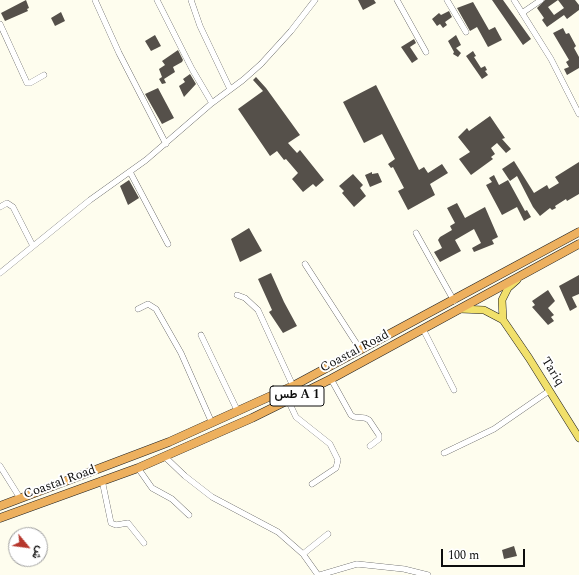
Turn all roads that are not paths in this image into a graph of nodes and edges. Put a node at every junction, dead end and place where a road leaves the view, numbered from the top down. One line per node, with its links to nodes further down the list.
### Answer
1 (95, 0): 17 (street)
2 (157, 0): 15 (street)
3 (191, 0): 14 (street)
4 (315, 0): 14 (street)
5 (397, 0): 12 (street)
6 (447, 0): 11 (street)
7 (514, 0): 9 (street)
8 (541, 0): 9 (street)
9 (522, 13): 16 (street)
10 (0, 24): 13 (street)
11 (466, 32)
12 (426, 52)
13 (44, 75)
14 (230, 89): 15 (street)
15 (212, 103): 17 (street)
16 (579, 114)
17 (166, 144): 18 (street)
18 (130, 172): 22 (street); 24 (street)
19 (0, 207): 24 (street)
20 (579, 232): 29 (highway, Coastal Road / طس A 1)
21 (416, 233): 29 (street)
22 (168, 244)
23 (579, 244): 27 (highway, Coastal Road / طس A 1)
24 (33, 246): 26 (street)
25 (305, 264): 35 (street)
26 (0, 273)
27 (519, 278): 31 (highway, Coastal Road / طس A 1); 32 (main road)
28 (237, 295): 37 (street)
29 (454, 301): 35 (highway, Coastal Road / طس A 1)
30 (138, 309): 42 (street)
31 (460, 309): 32 (main road); 33 (highway, Coastal Road / طس A 1)
32 (502, 320): 39 (main road, Tariq)
33 (424, 328): 36 (highway, Coastal Road / طس A 1); 38 (street)
34 (201, 335): 41 (street)
35 (360, 350): 37 (highway, Coastal Road / طس A 1)
36 (331, 379): 40 (highway, Coastal Road / طس A 1); 44 (street)
37 (293, 386): 41 (highway, Coastal Road / طس A 1)
38 (454, 390)
39 (550, 392): 43 (main road, Tariq); 45 (street)
40 (288, 400): 46 (highway, Coastal Road / طس A 1); 50 (street)
41 (238, 412): 42 (highway, Coastal Road / طس A 1)
42 (212, 423): 51 (highway, Coastal Road / طس A 1)
43 (579, 438)
44 (370, 446)
45 (444, 453)
46 (165, 457): 48 (highway, Coastal Road / طس A 1); 57 (street)
47 (0, 466): 51 (street)
48 (138, 468): 49 (highway, Coastal Road / طس A 1); 53 (street)
49 (102, 480): 54 (highway, Coastal Road / طس A 1); 56 (street)
50 (312, 484)
51 (20, 498): 52 (highway, Coastal Road / طس A 1)
52 (0, 506)
53 (189, 515)
54 (0, 518)
55 (328, 534): 57 (street)
56 (144, 543)
57 (303, 554): 59 (street)
58 (333, 573): 59 (street); 60 (street)
59 (319, 575)
60 (428, 575)

